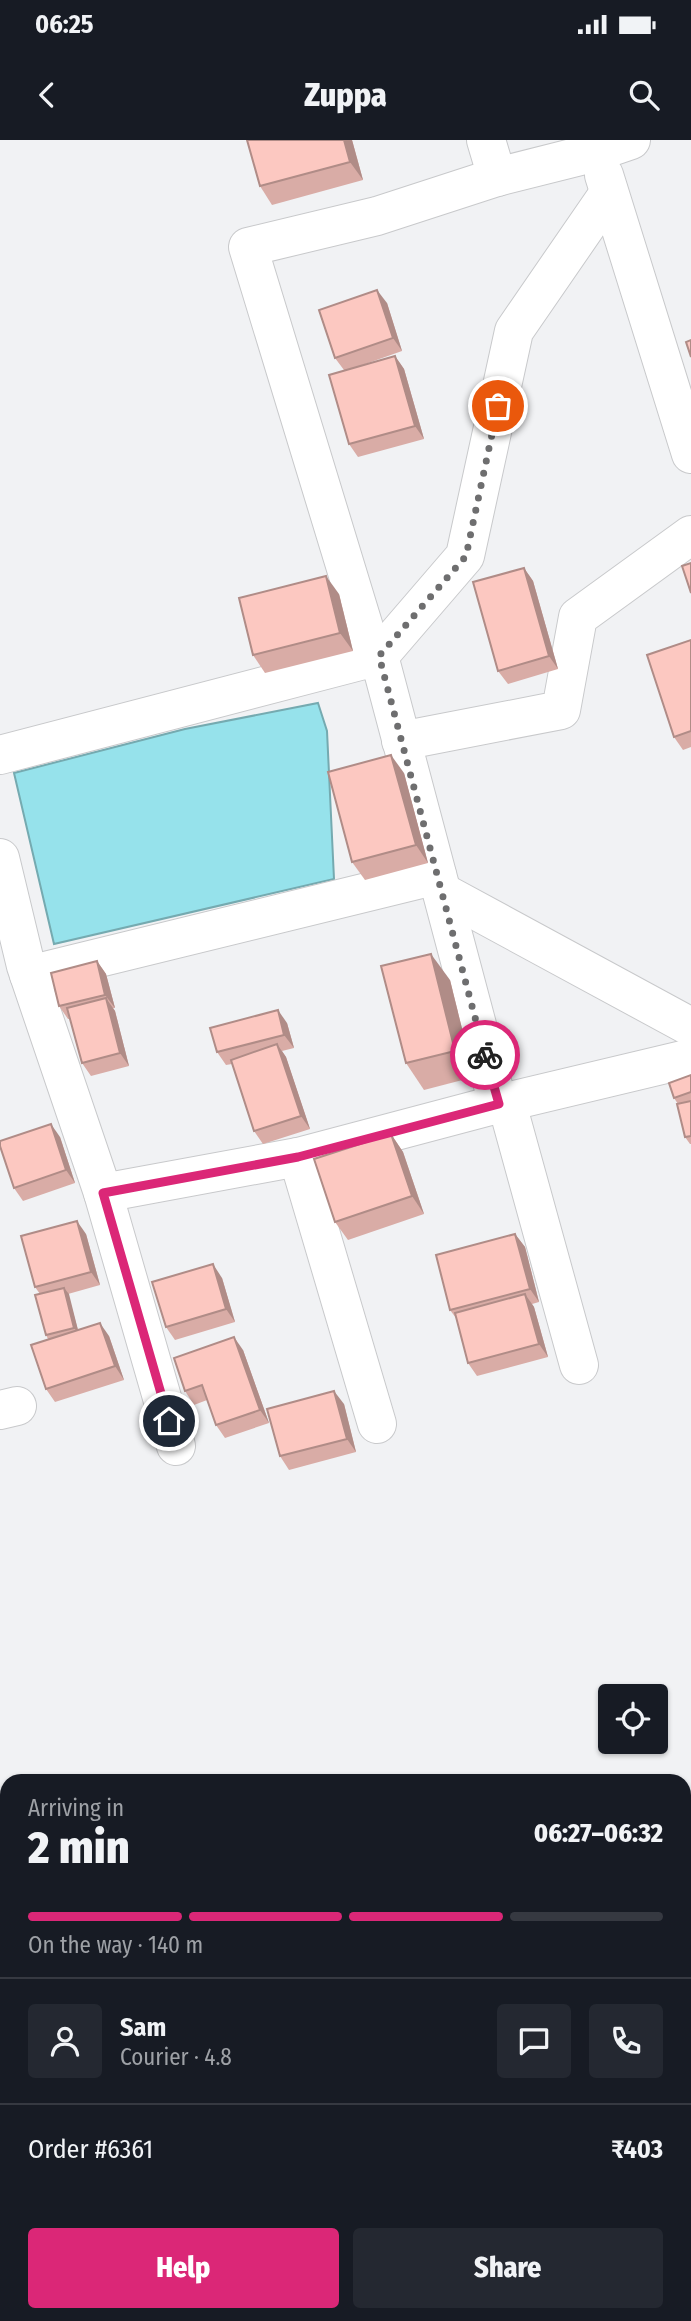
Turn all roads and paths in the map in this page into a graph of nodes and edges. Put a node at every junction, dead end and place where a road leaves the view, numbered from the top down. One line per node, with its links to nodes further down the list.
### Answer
1 (486, 140): 3 (street)
2 (614, 146): 3 (street); 4 (street)
3 (497, 177): 7 (street)
4 (610, 193): 5 (street); 7 (street)
5 (691, 454)
6 (691, 535): 8 (street)
7 (376, 657): 8 (street); 9 (street)
8 (401, 741): 11 (street)
9 (0, 755)
10 (0, 859): 12 (street)
11 (440, 884): 12 (street); 13 (street); 15 (street)
12 (29, 975): 17 (street)
13 (691, 1027)
14 (691, 1058): 15 (street)
15 (503, 1104): 16 (street); 18 (street)
16 (298, 1157): 17 (street); 19 (street)
17 (103, 1193): 20 (street)
18 (579, 1365)
19 (377, 1424)
20 (176, 1446)

